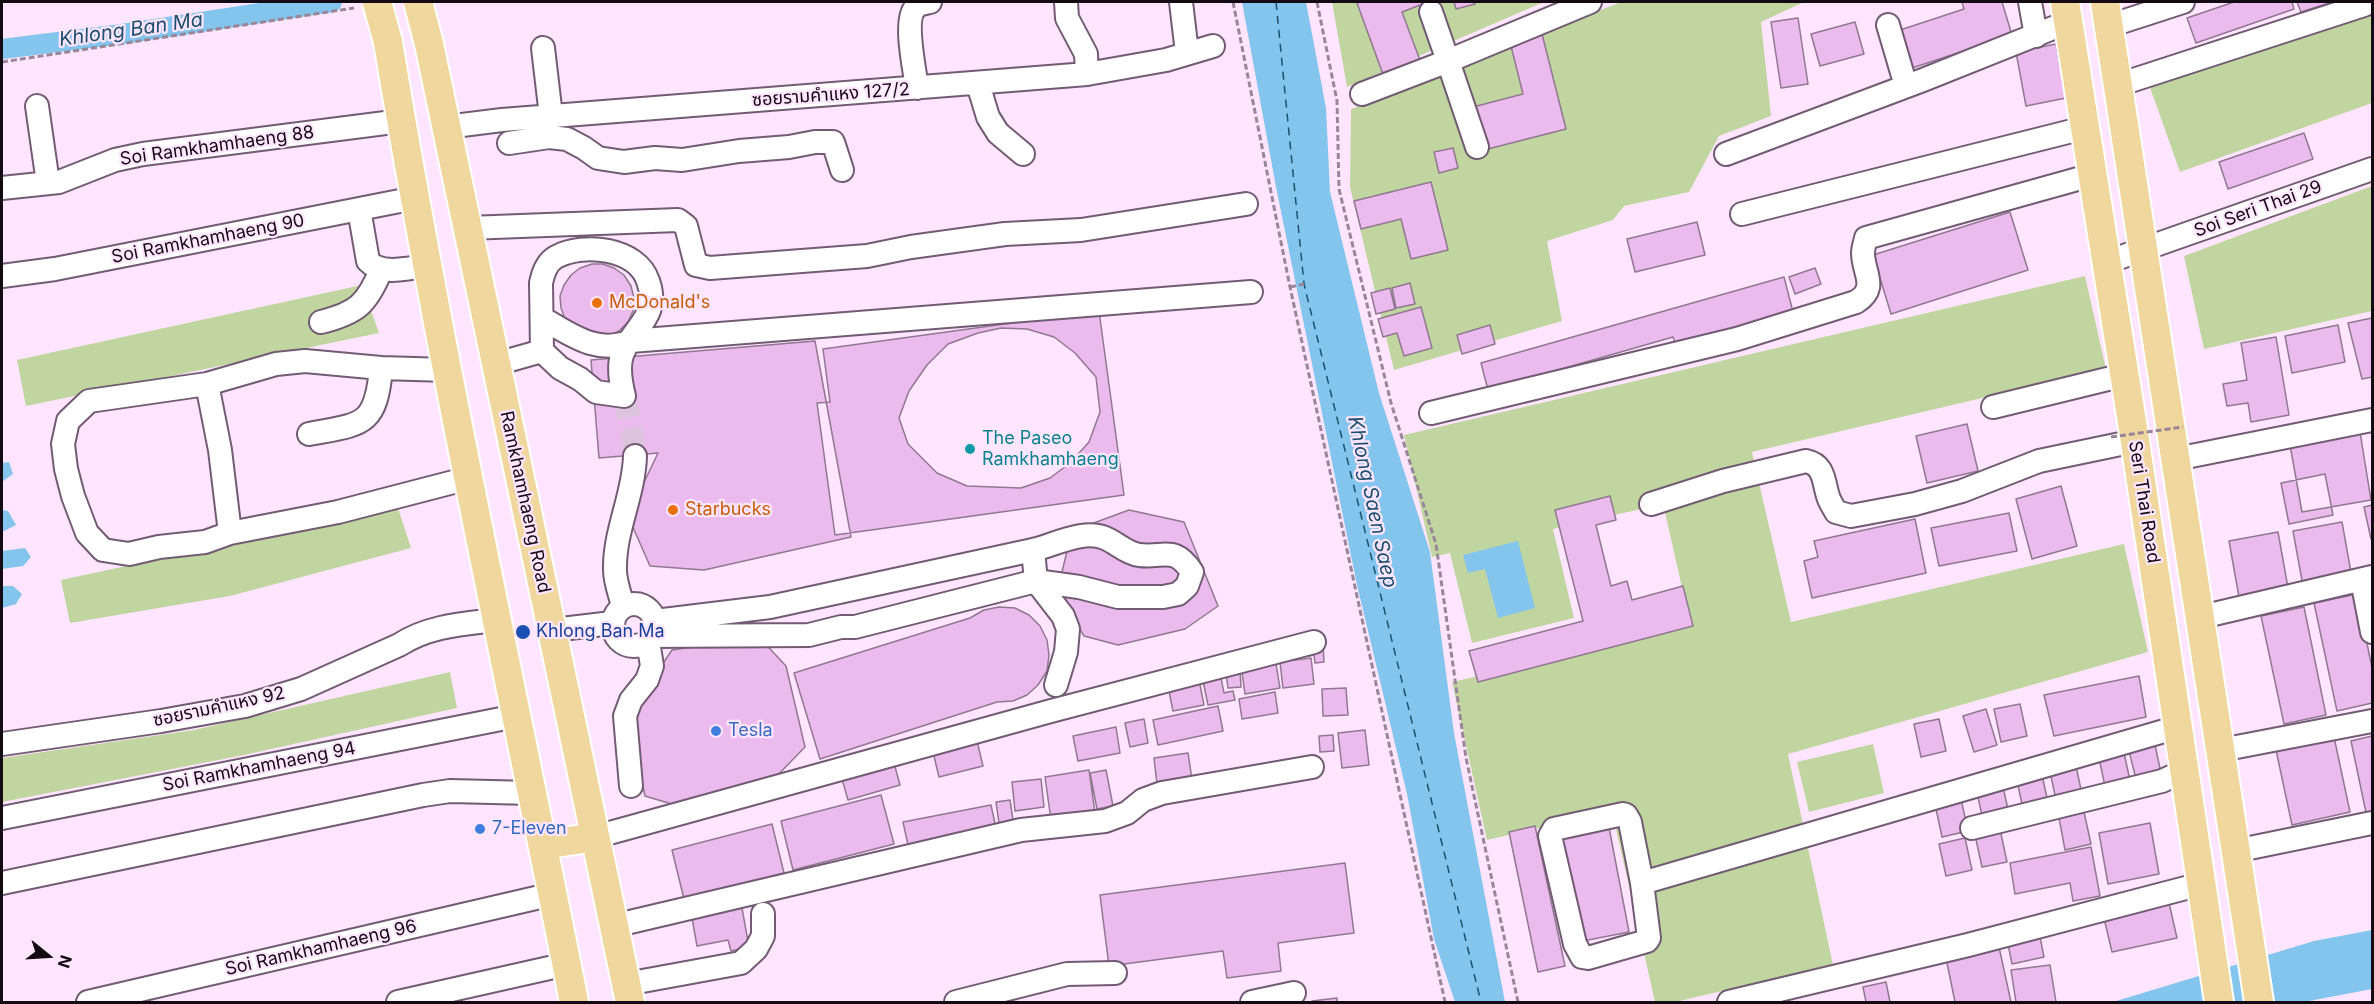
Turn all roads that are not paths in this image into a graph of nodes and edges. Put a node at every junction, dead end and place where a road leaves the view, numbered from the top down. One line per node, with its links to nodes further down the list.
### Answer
1 (418, 2): 28 (main road, Ramkhamhaeng Road, bridge)
2 (930, 2): 23 (street)
3 (1066, 2): 19 (street)
4 (1181, 2): 17 (street)
5 (1590, 2): 18 (street)
6 (2030, 2): 14 (street)
7 (2184, 2): 12 (street)
8 (2364, 2): 21 (street)
9 (368, 4): 27 (main road, bridge)
10 (1431, 12): 18 (street)
11 (2066, 12): 14 (street); 29 (main road, Seri Thai Road)
12 (2107, 14): 21 (main road)
13 (1888, 25): 22 (street)
14 (2036, 36): 22 (street)
15 (1213, 46): 17 (street, ซอยรามคำแหง 127/2)
16 (543, 48): 26 (street)
17 (1188, 53): 19 (street, ซอยรามคำแหง 127/2)
18 (1449, 61): 24 (street); 31 (street)
19 (1086, 74): 20 (street, ซอยรามคำแหง 127/2)
20 (978, 84): 23 (street, ซอยรามคำแหง 127/2); 33 (street)
21 (2118, 85): 44 (main road)
22 (1906, 86): 32 (street)
23 (917, 88): 26 (street, ซอยรามคำแหง 127/2)
24 (1362, 94)
25 (37, 106): 37 (street)
26 (551, 116): 28 (street, ซอยรามคำแหง 127/2)
27 (401, 121): 37 (street, Soi Ramkhamhaeng 88); 39 (main road)
28 (446, 127): 43 (main road, Ramkhamhaeng Road)
29 (2084, 128): 36 (main road, Seri Thai Road); 42 (street)
30 (509, 143): 35 (street)
31 (1477, 147)
32 (1726, 153)
33 (1023, 154)
34 (2373, 169): 44 (street, Soi Seri Thai 29)
35 (842, 170)
36 (2092, 175): 45 (main road, Seri Thai Road); 60 (street)
37 (48, 183): 38 (street, Soi Ramkhamhaeng 88)
38 (2, 188)
39 (415, 198): 41 (street, Soi Ramkhamhaeng 90); 46 (main road)
40 (1246, 204): 43 (street)
41 (359, 209): 47 (street); 48 (street, Soi Ramkhamhaeng 90)
42 (1742, 213)
43 (468, 228): 54 (main road, Ramkhamhaeng Road)
44 (2144, 250): 45 (street, Soi Seri Thai 29); 65 (main road)
45 (2107, 262): 57 (main road, Seri Thai Road)
46 (426, 266): 47 (street); 56 (main road)
47 (381, 270): 51 (street)
48 (2, 276)
49 (1251, 292): 52 (street)
50 (542, 318): 52 (street); 52 (street); 53 (street)
51 (321, 322)
52 (631, 341): 53 (street)
53 (542, 351): 54 (street)
54 (496, 364): 75 (main road, Ramkhamhaeng Road)
55 (381, 368): 56 (street); 58 (street); 62 (street)
56 (447, 370): 66 (main road)
57 (2124, 375): 59 (street); 63 (main road, Seri Thai Road)
58 (207, 384): 68 (street); 68 (street)
59 (1993, 407)
60 (1431, 413)
61 (2373, 420): 65 (street)
62 (309, 434)
63 (2123, 439): 67 (street); 82 (main road, Seri Thai Road)
64 (635, 456): 72 (street)
65 (2176, 459): 73 (main road)
66 (469, 478): 68 (street); 74 (main road)
67 (1651, 504)
68 (230, 533)
69 (1032, 550): 71 (street); 71 (street); 77 (street)
70 (2367, 579): 73 (street); 76 (street)
71 (1036, 581): 77 (street); 79 (street)
72 (618, 614): 75 (street); 77 (street); 77 (street)
73 (2201, 617): 84 (main road)
74 (495, 620): 80 (main road); 83 (street, ซอยรามคําแหง 92)
75 (553, 630): 92 (main road, Ramkhamhaeng Road)
76 (2373, 632)
77 (652, 633): 87 (street)
78 (1314, 642): 92 (street)
79 (1056, 685)
80 (516, 716): 88 (main road); 89 (street, Soi Ramkhamhaeng 94)
81 (2373, 721): 84 (street)
82 (2178, 727): 86 (main road, Seri Thai Road); 95 (street)
83 (2, 744)
84 (2221, 750): 94 (main road)
85 (1312, 767): 100 (street)
86 (2184, 771): 91 (street); 97 (main road, Seri Thai Road)
87 (631, 786)
88 (532, 793): 93 (main road); 96 (street)
89 (2, 818)
90 (2373, 823): 94 (street)
91 (1972, 828)
92 (595, 837): 93 (main road); 100 (main road, Ramkhamhaeng Road)
93 (543, 845): 98 (main road)
94 (2235, 850): 112 (main road)
95 (1645, 882): 95 (street)
96 (2, 883)
97 (2201, 884): 110 (street); 111 (main road, Seri Thai Road)
98 (553, 894): 101 (main road); 105 (street, Soi Ramkhamhaeng 96)
99 (763, 914): 103 (street)
100 (613, 926): 103 (main road, Ramkhamhaeng Road)
101 (567, 964): 106 (street); 107 (main road)
102 (1115, 973): 108 (street)
103 (628, 993)
104 (1294, 993): 109 (street)
105 (88, 1002)
106 (398, 1002)
107 (574, 1002)
108 (956, 1002)
109 (1252, 1002)
110 (1729, 1002)
111 (2219, 1002)
112 (2259, 1002)

